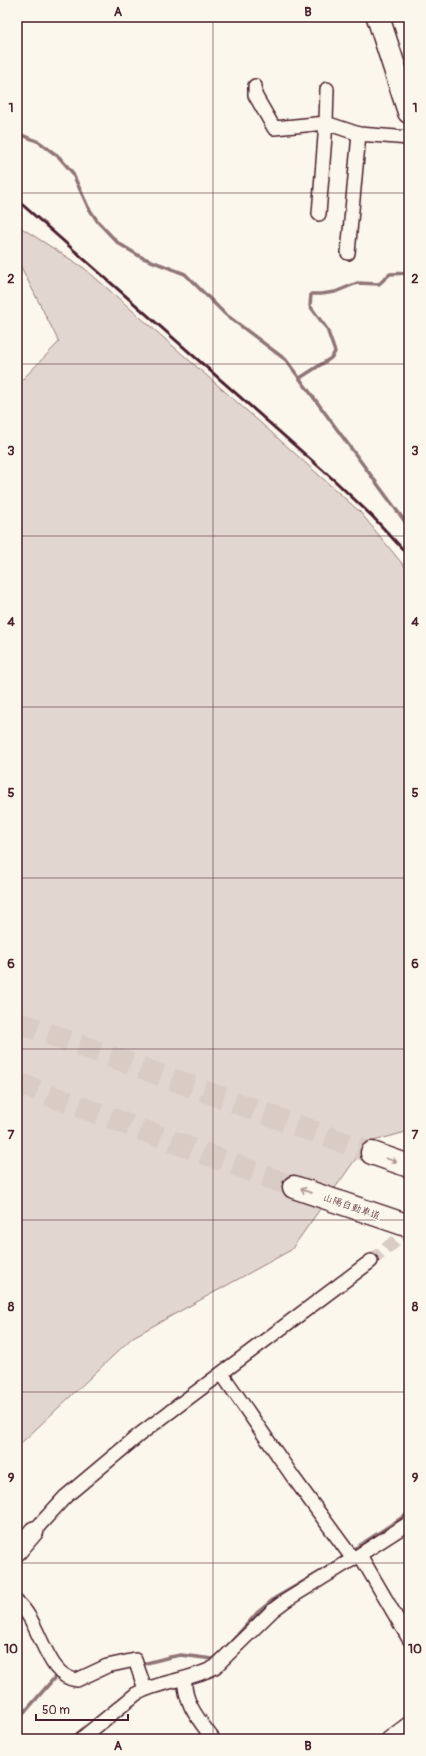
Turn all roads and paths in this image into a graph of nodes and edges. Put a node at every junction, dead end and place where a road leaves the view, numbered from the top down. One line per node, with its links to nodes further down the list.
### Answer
1 (378, 17): 4 (highway)
2 (255, 86): 5 (street)
3 (327, 89): 5 (street)
4 (409, 112)
5 (326, 123): 6 (street); 8 (street)
6 (359, 134): 7 (street); 9 (street)
7 (409, 138)
8 (319, 214)
9 (348, 253)
10 (372, 1153): 11 (highway, one-way to 11)
11 (409, 1166)
12 (294, 1187): 13 (highway, 山陽自動車道, one-way to 12)
13 (409, 1226)
14 (371, 1261): 15 (street)
15 (222, 1374): 17 (street); 19 (street)
16 (409, 1522): 19 (street)
17 (34, 1531): 18 (street)
18 (17, 1551)
19 (352, 1554): 21 (street); 22 (street)
20 (17, 1602): 23 (street)
21 (409, 1639)
22 (185, 1680): 23 (street); 26 (street)
23 (145, 1689): 25 (street)
24 (409, 1723): 27 (street)
25 (80, 1739)
26 (213, 1739)
27 (388, 1739)

